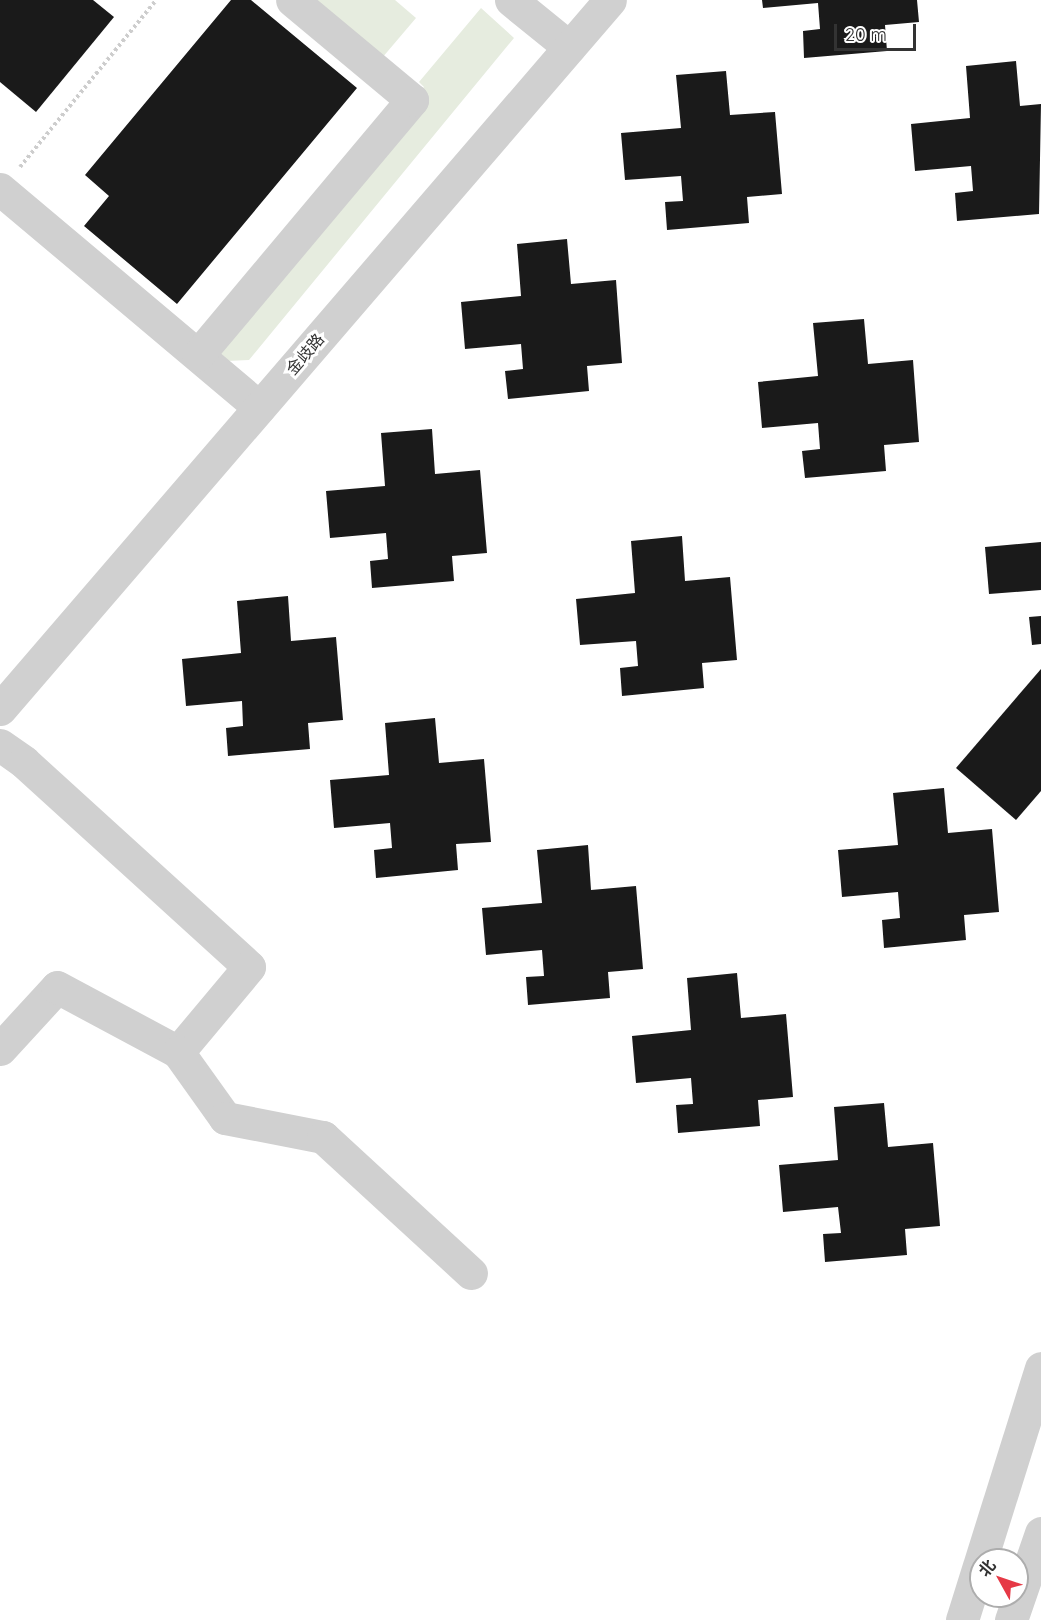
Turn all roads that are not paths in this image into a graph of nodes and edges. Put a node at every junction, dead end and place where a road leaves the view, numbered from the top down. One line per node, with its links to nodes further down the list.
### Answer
1 (292, 0): 6 (street)
2 (511, 0): 4 (street)
3 (610, 0): 4 (street, 金歧路)
4 (569, 47): 7 (street, 金歧路)
5 (1, 189): 6 (street)
6 (198, 356): 7 (street)
7 (259, 407): 8 (street, 金歧路)
8 (0, 709)
9 (0, 745): 11 (street)
10 (0, 1049): 11 (street)
11 (178, 1052): 12 (street)
12 (471, 1273)
13 (1041, 1368): 15 (street)
14 (1041, 1533): 16 (street)
15 (962, 1620)
16 (1011, 1620)

